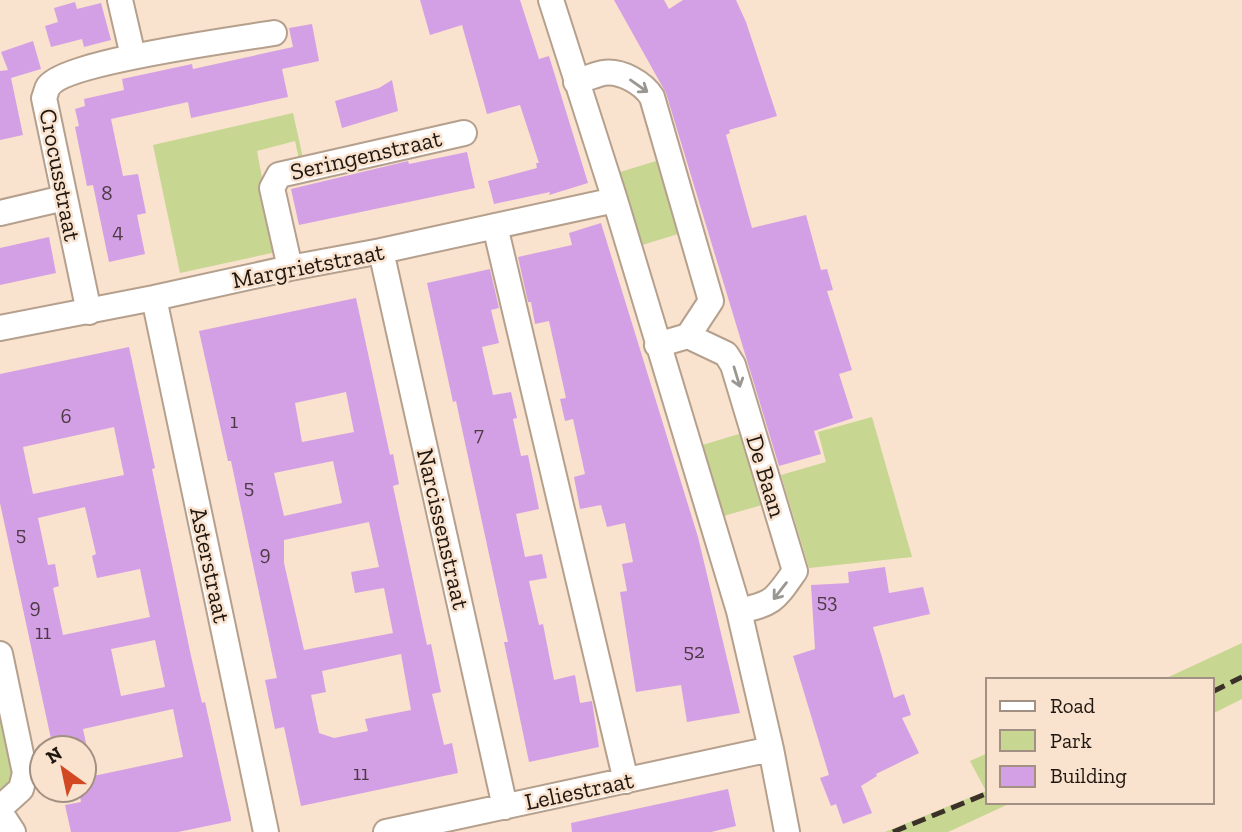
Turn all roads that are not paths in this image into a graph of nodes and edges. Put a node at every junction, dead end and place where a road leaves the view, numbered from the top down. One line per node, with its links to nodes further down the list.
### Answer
1 (120, 0): 4 (street)
2 (551, 0): 5 (street)
3 (274, 33): 4 (street, Crocusstraat)
4 (133, 55): 7 (street, Crocusstraat)
5 (576, 82): 8 (street); 16 (street, one-way to 16)
6 (464, 132): 12 (street, Seringenstraat)
7 (64, 198): 9 (street); 14 (street, Crocusstraat)
8 (615, 200): 10 (street, Margrietstraat); 17 (street)
9 (0, 213)
10 (495, 226): 11 (street, Margrietstraat); 21 (street)
11 (381, 251): 12 (street, Margrietstraat); 22 (street, Narcissenstraat)
12 (290, 268): 13 (street, Margrietstraat)
13 (154, 298): 14 (street, Margrietstraat); 25 (street, Asterstraat)
14 (89, 312): 15 (street, Margrietstraat)
15 (0, 328)
16 (688, 336): 17 (street); 18 (street, De Baan, one-way to 18)
17 (657, 345): 18 (street)
18 (738, 611): 20 (street)
19 (0, 654): 23 (street)
20 (771, 749): 21 (street, Leliestraat); 27 (street)
21 (626, 781): 22 (street, Leliestraat)
22 (505, 807): 26 (street, Leliestraat)
23 (0, 810): 24 (street)
24 (13, 832)
25 (266, 832)
26 (386, 832)
27 (787, 832)

